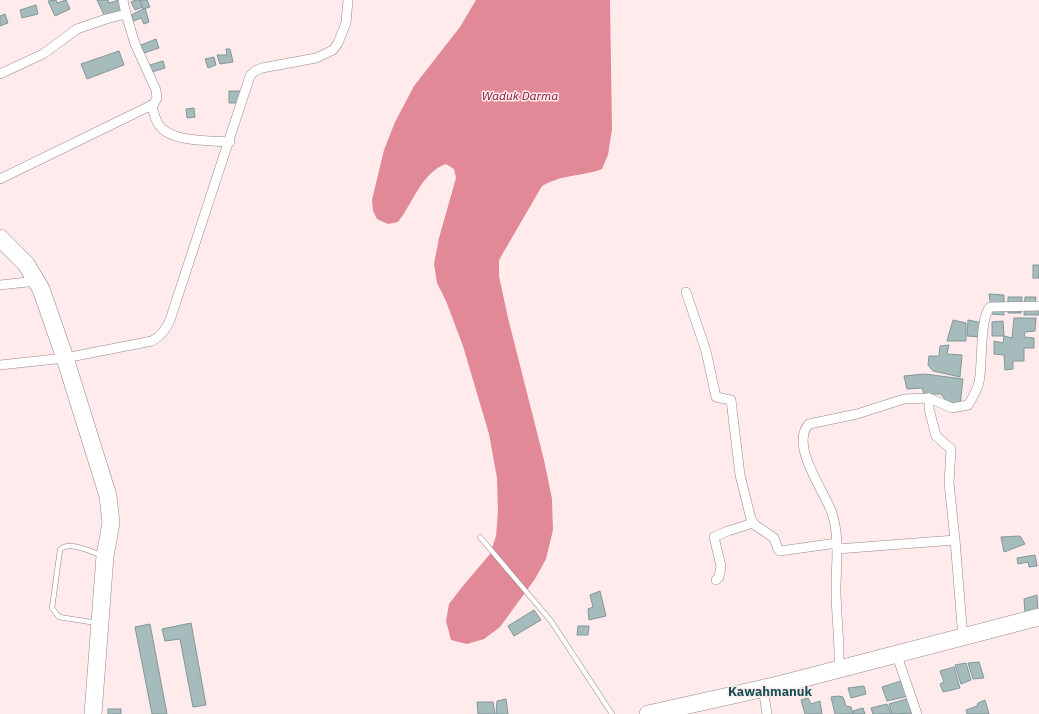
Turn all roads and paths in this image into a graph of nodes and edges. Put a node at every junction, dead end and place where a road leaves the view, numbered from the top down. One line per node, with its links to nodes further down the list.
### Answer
1 (123, 0): 3 (street)
2 (348, 0): 6 (street)
3 (126, 14): 4 (street); 5 (street)
4 (0, 74)
5 (151, 105): 6 (street); 7 (street)
6 (230, 142): 13 (street)
7 (0, 179)
8 (0, 238): 9 (highway)
9 (36, 281): 10 (street); 13 (highway)
10 (0, 285)
11 (686, 292): 16 (street)
12 (1039, 306): 15 (street)
13 (65, 358): 14 (street); 20 (highway)
14 (0, 365)
15 (929, 398): 18 (street); 19 (street)
16 (753, 523): 19 (street); 21 (street)
17 (480, 537): 29 (lane)
18 (955, 540): 19 (street); 24 (street)
19 (837, 546): 26 (street)
20 (105, 556): 23 (highway); 23 (lane)
21 (716, 580)
22 (1039, 619): 24 (highway)
23 (100, 624): 28 (highway)
24 (963, 638): 25 (highway)
25 (896, 653): 26 (highway); 32 (street)
26 (839, 668): 27 (highway)
27 (763, 688): 30 (highway); 31 (street)
28 (93, 714)
29 (612, 714)
30 (648, 714)
31 (767, 714)
32 (917, 714)

